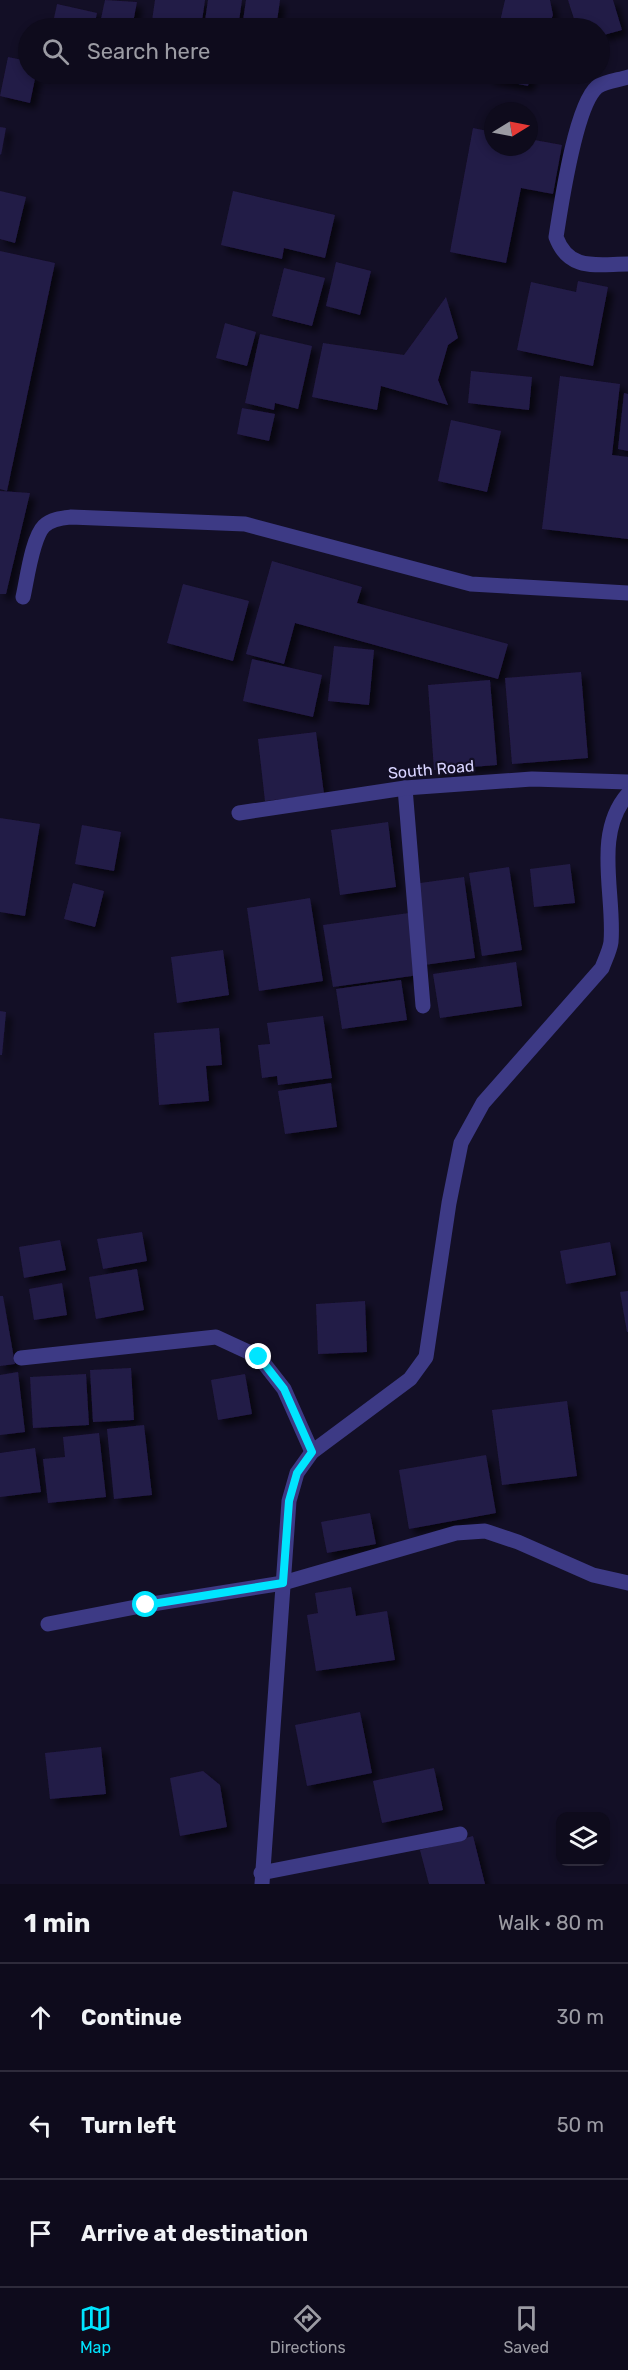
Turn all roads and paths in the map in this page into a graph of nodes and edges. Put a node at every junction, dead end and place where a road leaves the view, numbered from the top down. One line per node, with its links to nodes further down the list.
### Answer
1 (628, 77): 2 (street)
2 (610, 82)
3 (603, 84): 4 (street)
4 (628, 264)
5 (628, 593): 6 (street)
6 (24, 597)
7 (628, 782): 8 (street, South Road)
8 (405, 788): 10 (street, South Road); 11 (street)
9 (628, 794): 13 (street)
10 (239, 813)
11 (423, 1006)
12 (21, 1358): 13 (street)
13 (312, 1452): 15 (street)
14 (628, 1582): 15 (street)
15 (283, 1583): 16 (street); 18 (street)
16 (48, 1624)
17 (460, 1834): 18 (street)
18 (261, 1879)

